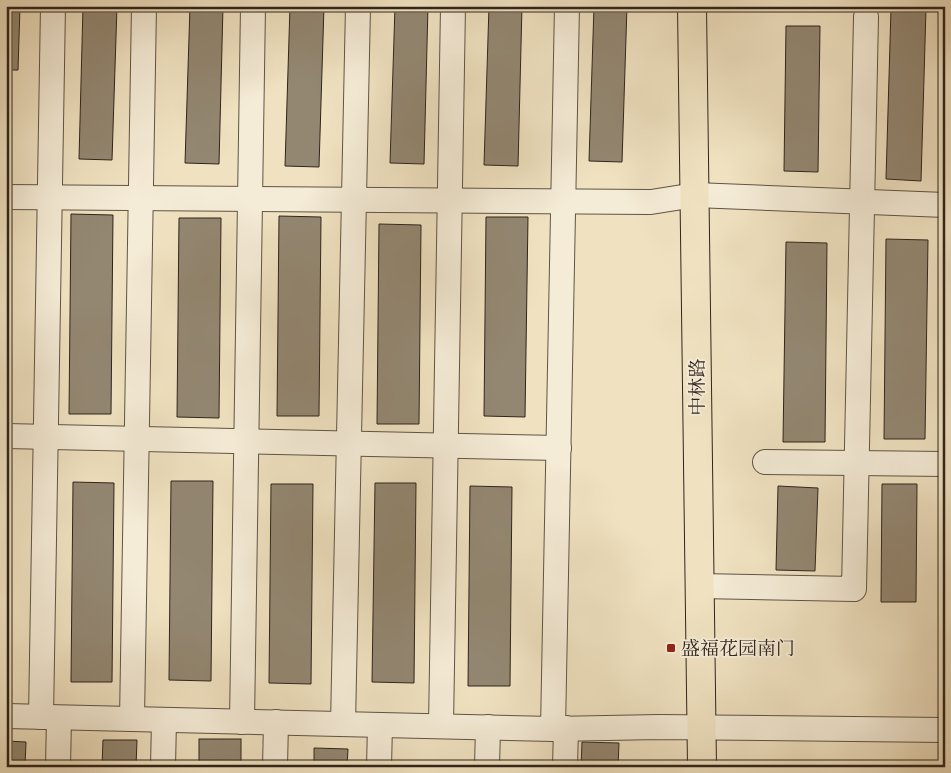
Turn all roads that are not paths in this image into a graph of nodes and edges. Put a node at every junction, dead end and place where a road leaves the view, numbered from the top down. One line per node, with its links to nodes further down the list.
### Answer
1 (53, 6): 11 (street)
2 (144, 6): 12 (street)
3 (253, 6): 13 (street)
4 (358, 6): 14 (street)
5 (453, 6): 15 (street)
6 (567, 6): 16 (street)
7 (692, 6): 9 (main road, 中林路)
8 (866, 17): 17 (street)
9 (695, 195): 16 (street); 17 (street); 29 (main road, 中林路)
10 (6, 197): 11 (street)
11 (50, 197): 12 (street); 20 (street)
12 (141, 198): 13 (street); 21 (street)
13 (250, 199): 14 (street); 22 (street)
14 (354, 200): 15 (street); 23 (street)
15 (450, 201): 16 (street); 24 (street)
16 (564, 201): 25 (street)
17 (862, 202): 18 (street); 27 (street)
18 (945, 205)
19 (6, 436): 20 (street)
20 (46, 437): 21 (street); 31 (street)
21 (137, 439): 22 (street); 32 (street)
22 (246, 441): 23 (street); 34 (street)
23 (349, 443): 24 (street); 36 (street)
24 (446, 445): 25 (street); 38 (street)
25 (559, 448): 40 (street)
26 (765, 462): 27 (street)
27 (857, 463): 28 (street); 29 (street)
28 (945, 464)
29 (699, 586): 41 (main road, 中林路)
30 (6, 716): 31 (street)
31 (50, 717): 32 (street); 43 (street)
32 (132, 719): 33 (street)
33 (164, 720): 34 (street); 44 (street)
34 (242, 722): 35 (street)
35 (276, 722): 36 (street); 45 (street)
36 (343, 724): 37 (street)
37 (380, 725): 38 (street); 46 (street)
38 (441, 726): 39 (street)
39 (488, 727): 40 (street); 47 (street)
40 (559, 728): 41 (street); 48 (street)
41 (700, 728): 42 (street); 49 (main road, 中林路)
42 (945, 730)
43 (58, 767)
44 (163, 767)
45 (275, 767)
46 (379, 767)
47 (487, 767)
48 (565, 767)
49 (702, 767)

